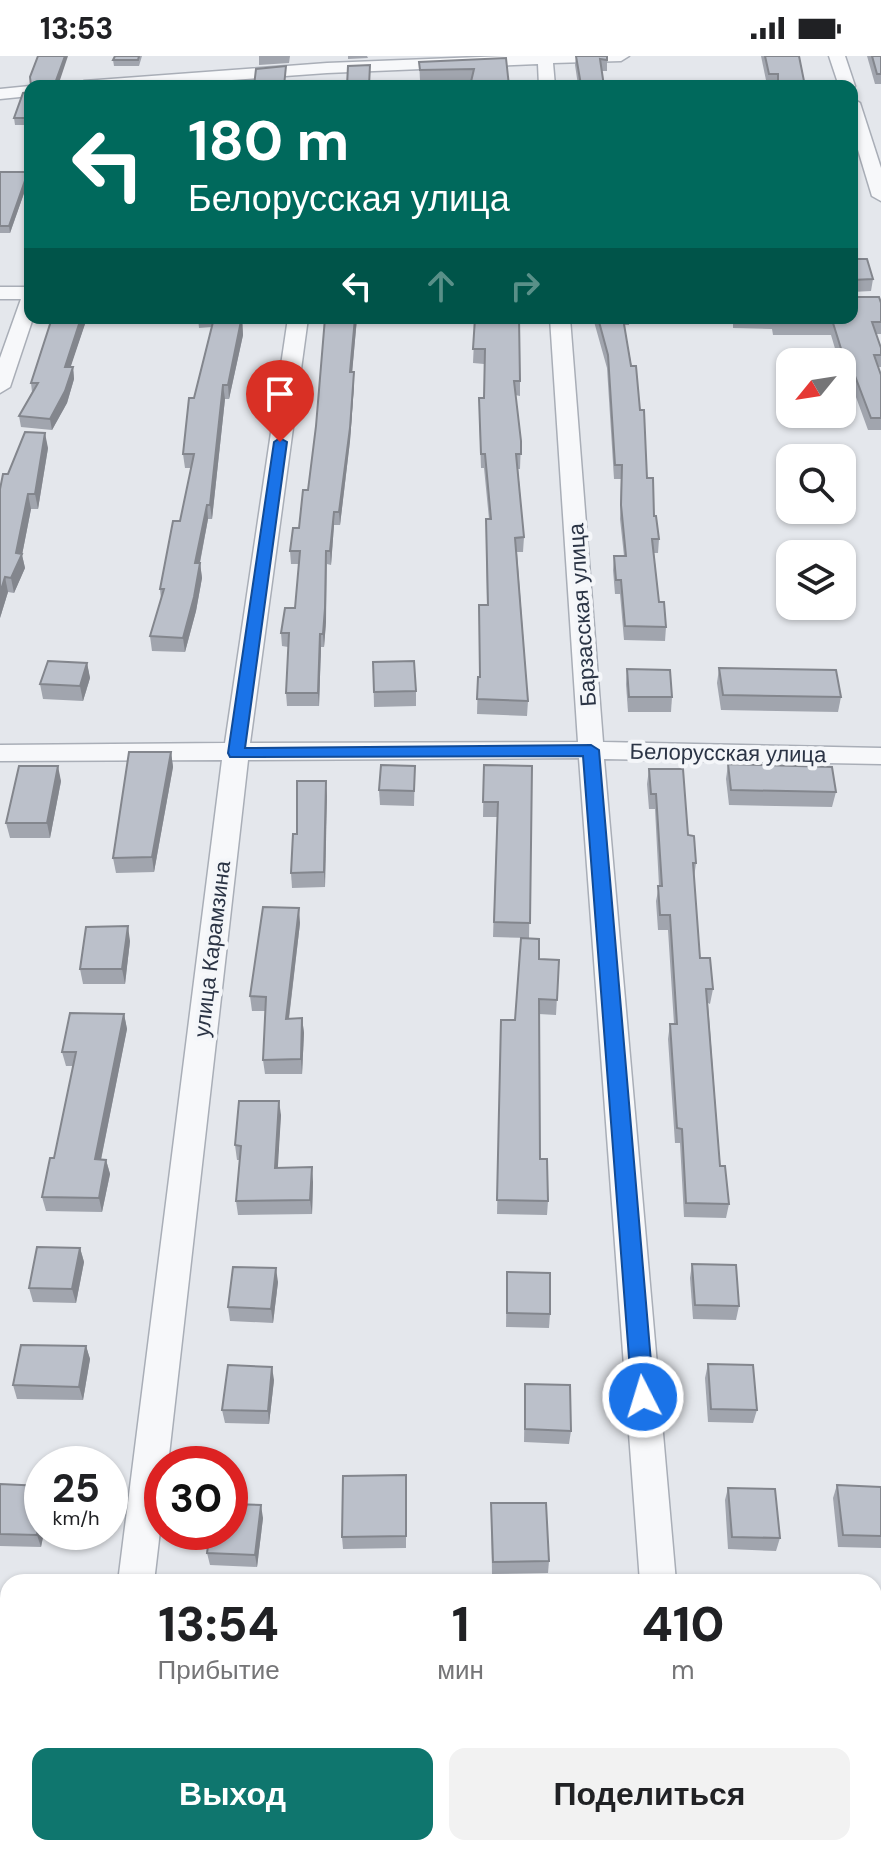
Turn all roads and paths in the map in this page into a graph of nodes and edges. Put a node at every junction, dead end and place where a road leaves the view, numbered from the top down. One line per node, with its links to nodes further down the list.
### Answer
1 (621, 56): 3 (street)
2 (837, 56): 8 (street)
3 (545, 58): 4 (street); 7 (street)
4 (327, 68): 5 (street); 6 (street)
5 (172, 80)
6 (326, 80)
7 (547, 80)
8 (845, 80)
9 (24, 92): 10 (street)
10 (0, 94)
11 (858, 122): 12 (street)
12 (881, 196)
13 (0, 293): 14 (street)
14 (24, 293)
15 (24, 317): 18 (street)
16 (297, 324): 21 (street, улица Карамзина)
17 (560, 324): 19 (street, Барзасская улица)
18 (0, 387)
19 (591, 750): 21 (street, Белорусская улица); 22 (street, Белорусская улица); 24 (street, Барзасская улица)
20 (0, 753): 21 (street, Белорусская улица)
21 (236, 753): 23 (street, улица Карамзина)
22 (881, 756)
23 (137, 1574)
24 (657, 1574)

